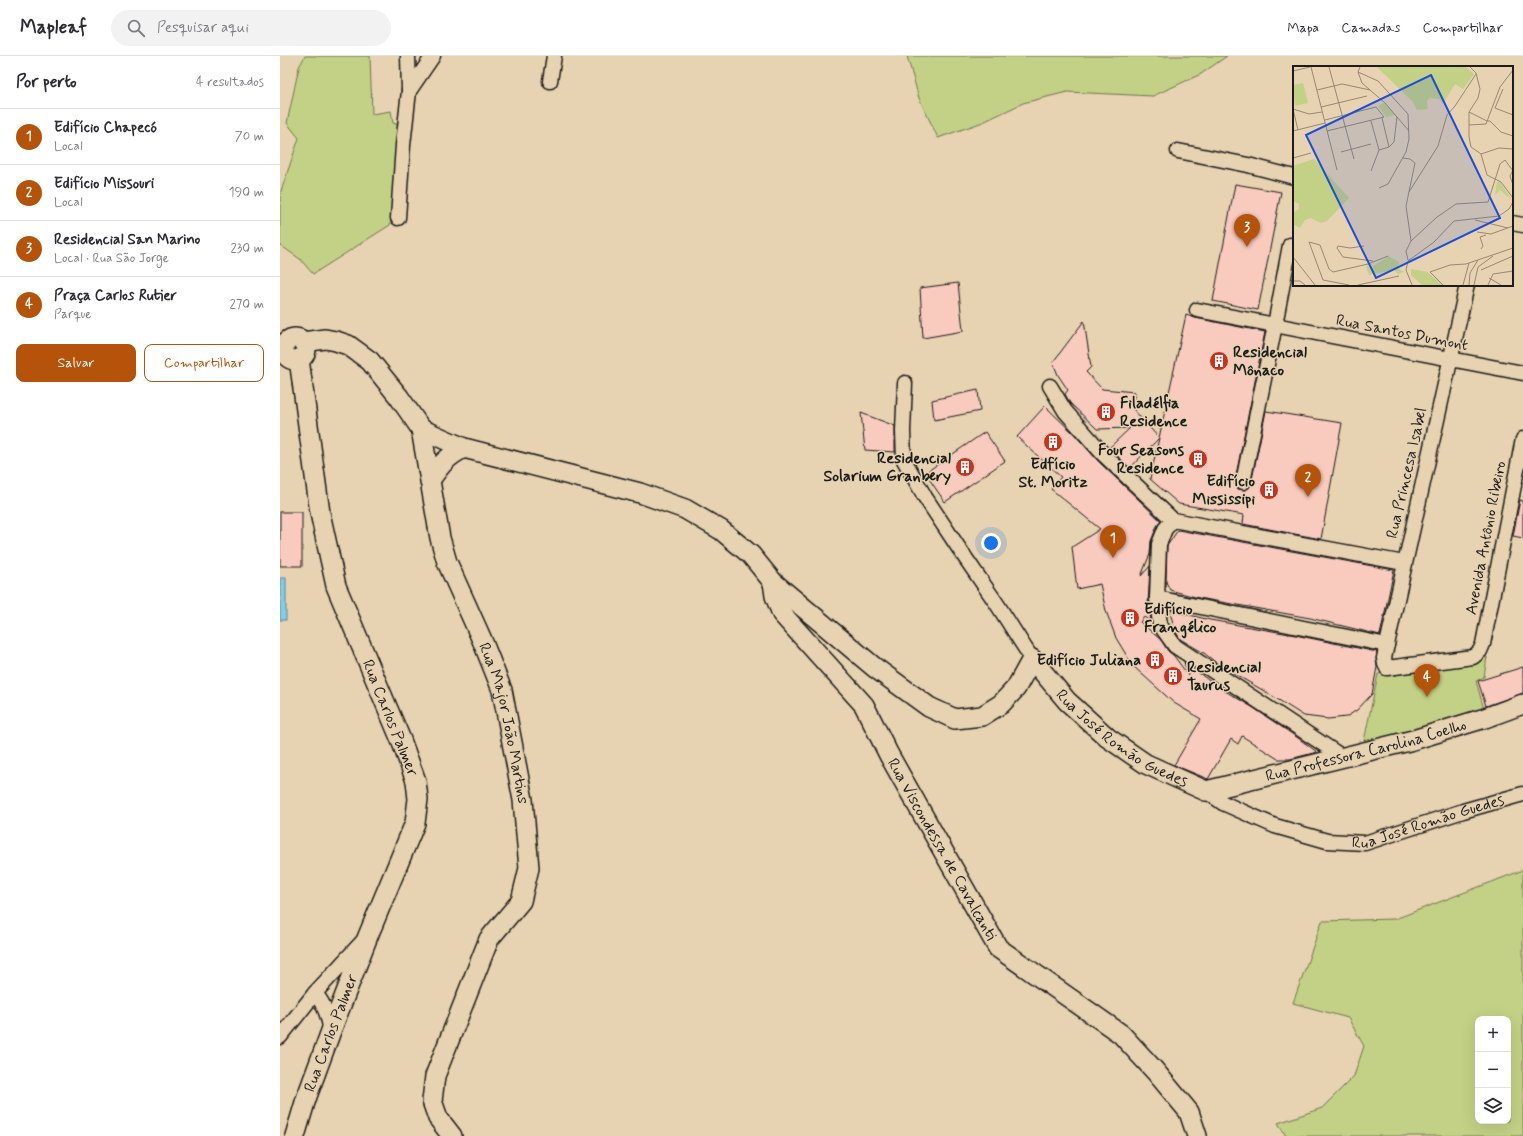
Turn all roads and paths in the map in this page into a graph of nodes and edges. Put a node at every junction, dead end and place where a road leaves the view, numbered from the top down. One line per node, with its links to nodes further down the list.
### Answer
1 (408, 56): 5 (street)
2 (433, 56): 5 (street)
3 (554, 56): 4 (street)
4 (550, 81)
5 (409, 91): 8 (street)
6 (1178, 151): 7 (street)
7 (1293, 177)
8 (398, 218)
9 (1513, 223): 10 (street)
10 (1523, 225)
11 (1290, 245): 14 (street)
12 (1467, 286): 16 (street, Rua Princesa Isabel)
13 (1197, 310): 14 (street, Rua Santos Dumont)
14 (1275, 326): 16 (street, Rua Santos Dumont); 24 (street)
15 (296, 344): 20 (street, Rua Major João Martins); 36 (street, Rua Carlos Palmer)
16 (1450, 359): 17 (street, Rua Santos Dumont); 26 (street, Rua Princesa Isabel)
17 (1523, 374)
18 (905, 383): 30 (street, Rua José Romão Guedes)
19 (1050, 386): 25 (street)
20 (421, 429): 22 (street); 23 (street, Rua Major João Martins)
21 (1523, 439): 31 (street, Avenida Antônio Ribeiro)
22 (464, 448): 23 (street); 27 (street)
23 (431, 478): 41 (street, Rua Major João Martins)
24 (1243, 482)
25 (1173, 520): 26 (street); 28 (street)
26 (1404, 563): 29 (street, Rua Princesa Isabel)
27 (773, 582): 30 (street); 42 (street, Rua Viscondessa de Cavalcanti)
28 (1157, 598): 29 (street); 33 (street)
29 (1387, 645): 31 (street, Rua Princesa Isabel)
30 (1032, 660): 34 (street, Rua José Romão Guedes)
31 (1388, 668)
32 (1523, 704): 33 (street, Rua Professora Carolina Coelho)
33 (1344, 758): 34 (street, Rua Professora Carolina Coelho)
34 (1206, 791): 35 (street, Rua José Romão Guedes)
35 (1523, 794)
36 (368, 936): 37 (street); 38 (street, Rua Carlos Palmer)
37 (315, 993): 38 (street); 39 (street)
38 (331, 1031): 40 (street, Rua Carlos Palmer)
39 (280, 1037)
40 (295, 1136)
41 (452, 1136)
42 (1197, 1136)

